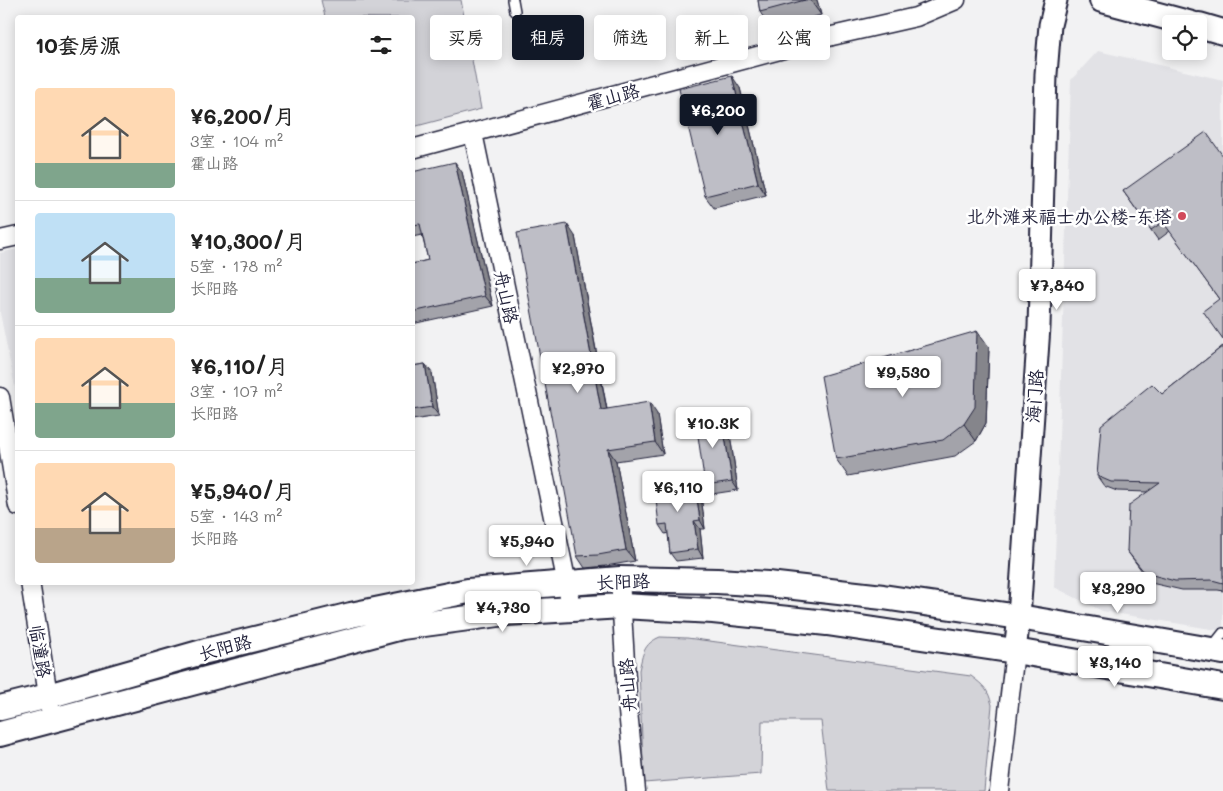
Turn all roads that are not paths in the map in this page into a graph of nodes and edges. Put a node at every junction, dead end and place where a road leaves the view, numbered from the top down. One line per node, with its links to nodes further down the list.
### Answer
1 (513, 0): 6 (lane)
2 (956, 0): 10 (street, 霍山路)
3 (1056, 0): 21 (street, 海门路)
4 (1102, 0): 5 (main road)
5 (1142, 5): 7 (main road)
6 (515, 11)
7 (1168, 15)
8 (1207, 27): 9 (main road)
9 (1223, 32)
10 (473, 133): 11 (street, 霍山路); 17 (street, 舟山路)
11 (415, 148)
12 (15, 237): 13 (street)
13 (0, 240)
14 (0, 397): 15 (street)
15 (15, 488)
16 (620, 579): 17 (main road, 长阳路); 19 (street, 舟山路); 21 (main road, 长阳路)
17 (567, 584): 20 (street, 舟山路); 25 (main road, 长阳路)
18 (30, 585): 25 (street, 临潼路)
19 (622, 606): 20 (main road, 长阳路); 23 (main road, 长阳路); 29 (street, 舟山路)
20 (571, 609): 27 (main road, 长阳路)
21 (1019, 616): 22 (main road, 长阳路); 23 (street, 海门路)
22 (1219, 645)
23 (1015, 651): 24 (main road, 长阳路); 30 (street, 海门路)
24 (1223, 687)
25 (48, 696): 26 (main road, 长阳路); 27 (street, 临潼路)
26 (0, 708)
27 (52, 720): 28 (main road, 长阳路)
28 (0, 734)
29 (636, 791)
30 (998, 791)

